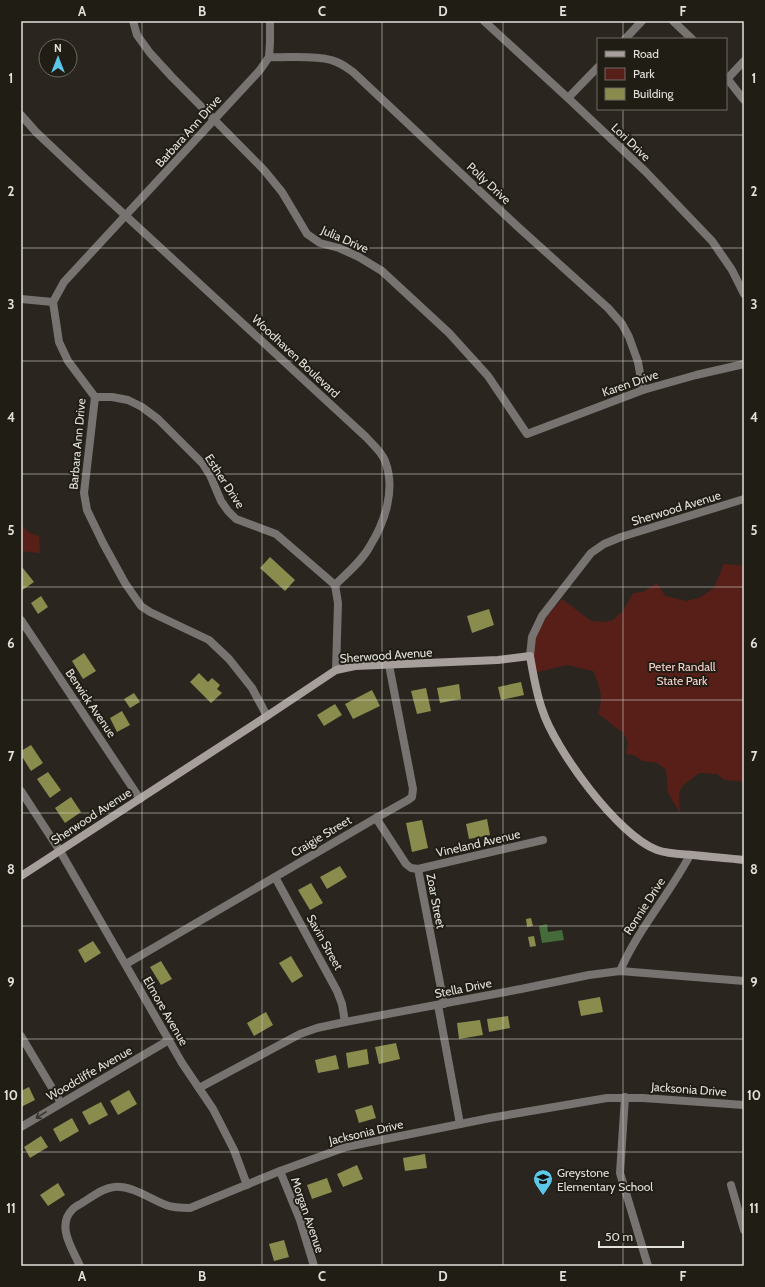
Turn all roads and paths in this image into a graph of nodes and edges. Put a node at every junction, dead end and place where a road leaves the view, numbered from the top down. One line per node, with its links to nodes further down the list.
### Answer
1 (133, 21): 15 (street, Julia Drive)
2 (270, 21): 8 (street)
3 (484, 21): 12 (street, Lori Drive)
4 (642, 21): 6 (street)
5 (673, 21): 7 (street)
6 (626, 38)
7 (691, 38)
8 (269, 57): 15 (street, Barbara Ann Drive); 21 (street, Polly Drive)
9 (744, 61): 11 (street)
10 (597, 69): 12 (street)
11 (727, 78): 13 (street)
12 (568, 98): 17 (street, Lori Drive)
13 (744, 100)
14 (21, 115): 16 (street, Woodhaven Boulevard)
15 (214, 120): 16 (street, Barbara Ann Drive); 23 (street, Julia Drive)
16 (127, 216): 19 (street, Barbara Ann Drive); 25 (street, Woodhaven Boulevard)
17 (744, 294)
18 (21, 299): 19 (street)
19 (53, 302): 22 (street, Barbara Ann Drive)
20 (744, 364): 21 (street, Karen Drive)
21 (643, 390): 23 (street, Karen Drive)
22 (95, 397): 25 (street, Esther Drive); 30 (street, Barbara Ann Drive)
23 (527, 434)
24 (744, 499): 27 (street, Sherwood Avenue)
25 (335, 584): 29 (street)
26 (21, 620): 32 (street, Berwick Avenue)
27 (530, 656): 28 (street, Sherwood Avenue); 36 (street)
28 (389, 665): 29 (street, Sherwood Avenue); 33 (street, Craigie Street)
29 (336, 670): 30 (street, Sherwood Avenue)
30 (267, 716): 32 (street, Sherwood Avenue)
31 (21, 791): 35 (street, Elmore Avenue)
32 (140, 799): 35 (street, Sherwood Avenue)
33 (376, 818): 38 (street, Zoar Street); 40 (street, Craigie Street)
34 (543, 840): 38 (street, Vineland Avenue)
35 (60, 851): 39 (street, Sherwood Avenue); 41 (street, Elmore Avenue)
36 (690, 855): 37 (street); 42 (street, Ronnie Drive)
37 (744, 860)
38 (418, 870): 44 (street, Zoar Street)
39 (21, 876)
40 (275, 877): 41 (street, Craigie Street); 45 (street, Savin Street)
41 (126, 964): 47 (street, Elmore Avenue)
42 (620, 971): 43 (street, Stella Drive); 44 (street, Stella Drive)
43 (744, 981)
44 (441, 1004): 45 (street, Stella Drive); 52 (street, Zoar Street)
45 (345, 1022): 48 (street, Stella Drive)
46 (21, 1036): 50 (street)
47 (169, 1040): 48 (street, Elmore Avenue); 50 (street, Woodcliffe Avenue)
48 (200, 1088): 55 (street, Elmore Avenue)
49 (625, 1097): 51 (street, Jacksonia Drive); 52 (street, Jacksonia Drive); 60 (street)
50 (61, 1103): 53 (street, Woodcliffe Avenue, one-way to 53)
51 (744, 1105)
52 (460, 1124): 54 (street, Jacksonia Drive)
53 (21, 1126)
54 (280, 1171): 55 (street, Jacksonia Drive); 59 (street, Morgan Avenue)
55 (247, 1185): 58 (street, Jacksonia Drive)
56 (731, 1186): 57 (street)
57 (744, 1230)
58 (80, 1266)
59 (314, 1266)
60 (648, 1266)

